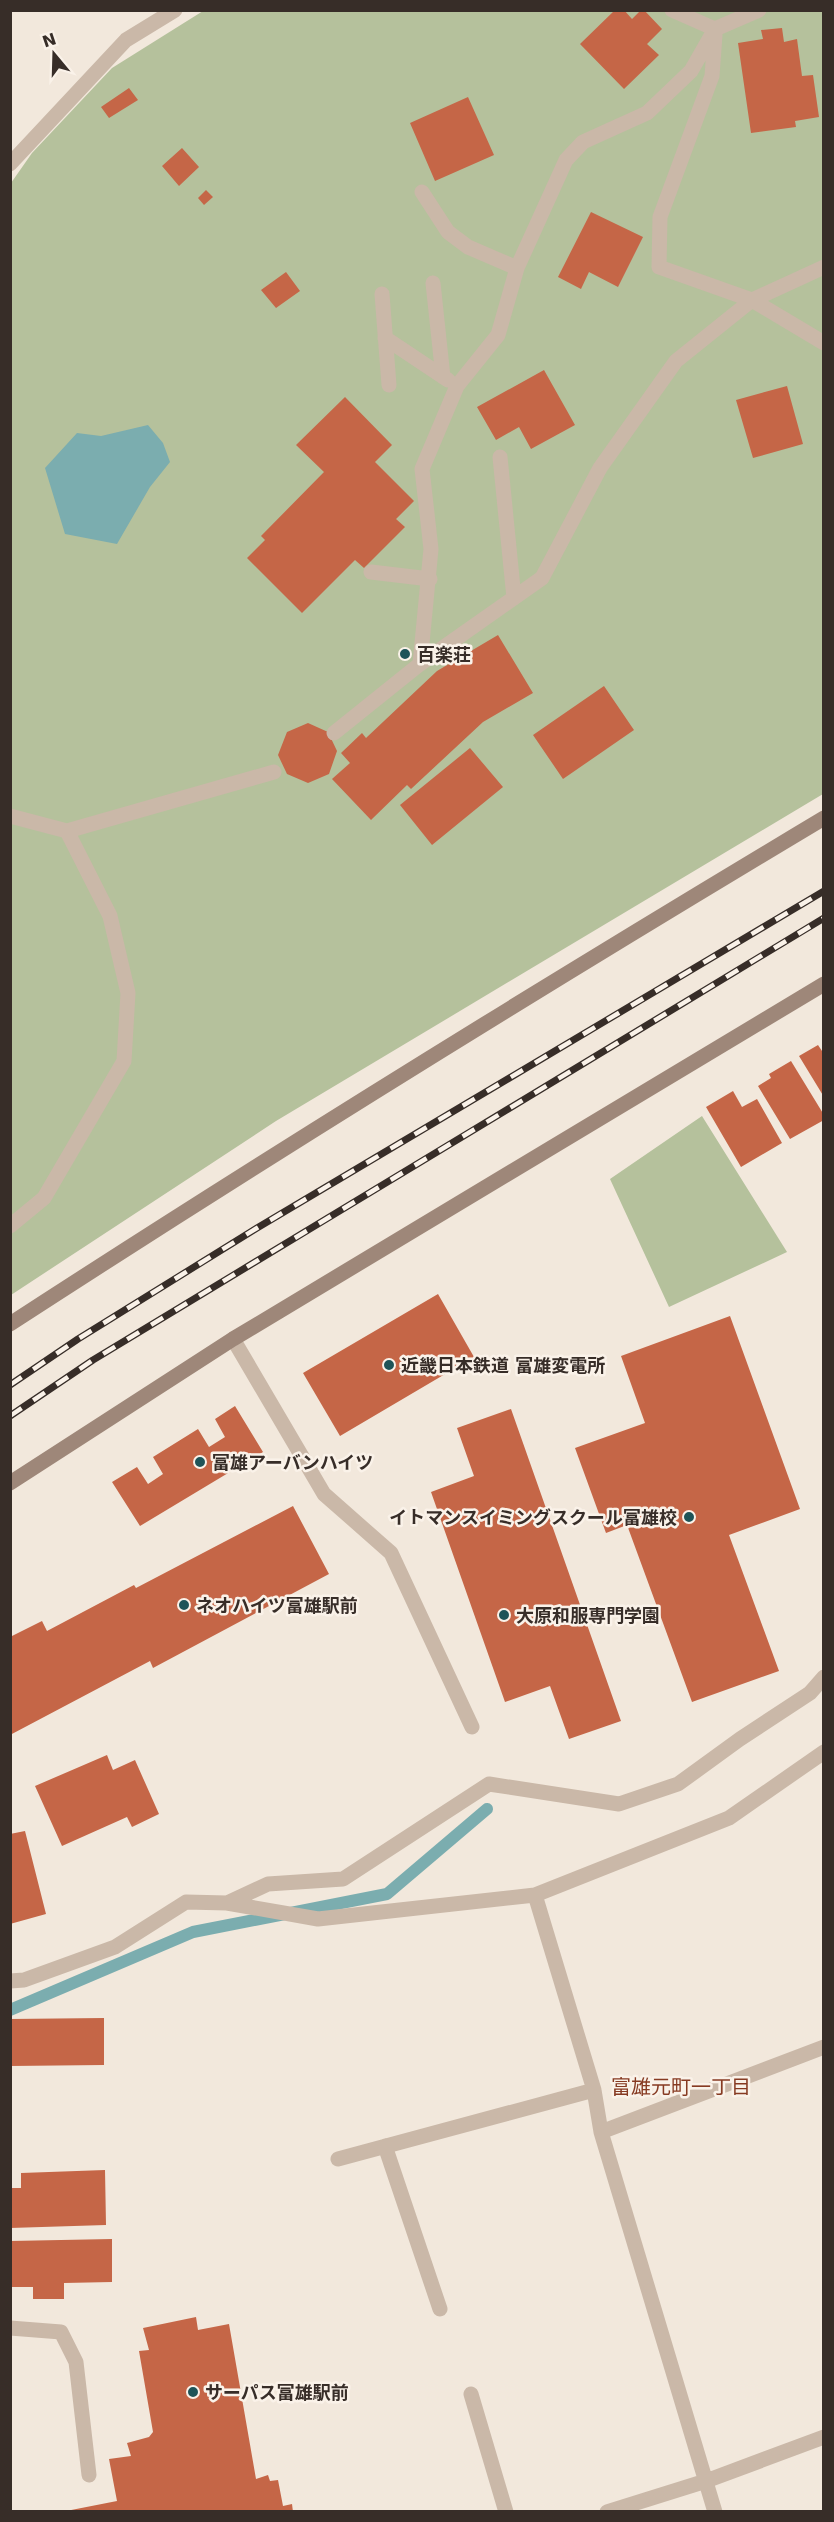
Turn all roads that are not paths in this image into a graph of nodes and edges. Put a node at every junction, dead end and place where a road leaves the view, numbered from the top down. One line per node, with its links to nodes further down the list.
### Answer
1 (175, 10): 5 (street)
2 (672, 10): 4 (street)
3 (759, 10): 4 (street)
4 (716, 29): 8 (street); 11 (street)
5 (10, 164)
6 (422, 192): 8 (street)
7 (824, 267): 11 (street)
8 (517, 268): 16 (street)
9 (433, 283): 14 (street)
10 (382, 294): 12 (street)
11 (752, 300): 13 (street); 20 (street)
12 (385, 338): 14 (street); 15 (street)
13 (824, 343)
14 (443, 377): 16 (street)
15 (389, 385)
16 (457, 386): 19 (street)
17 (500, 457): 20 (street)
18 (371, 572): 19 (street)
19 (430, 579): 21 (street)
20 (514, 598): 21 (street)
21 (420, 664): 22 (street)
22 (334, 733)
23 (274, 772): 26 (street)
24 (10, 816): 26 (street)
25 (824, 818): 29 (street)
26 (67, 831): 28 (street)
27 (823, 986): 30 (street)
28 (10, 1226)
29 (10, 1324)
30 (233, 1339): 31 (street); 33 (street)
31 (10, 1483)
32 (824, 1677): 36 (street)
33 (472, 1727)
34 (824, 1752): 35 (street)
35 (535, 1894): 36 (street); 39 (street)
36 (227, 1903): 37 (street)
37 (10, 1981)
38 (824, 2047): 40 (street)
39 (594, 2090): 40 (street); 41 (street)
40 (602, 2132): 48 (street)
41 (385, 2146): 42 (street); 43 (street)
42 (338, 2159)
43 (440, 2309)
44 (10, 2328): 47 (street)
45 (471, 2394): 49 (street)
46 (824, 2437): 48 (street)
47 (89, 2475)
48 (706, 2481): 50 (street); 51 (street)
49 (506, 2511)
50 (607, 2511)
51 (715, 2511)

